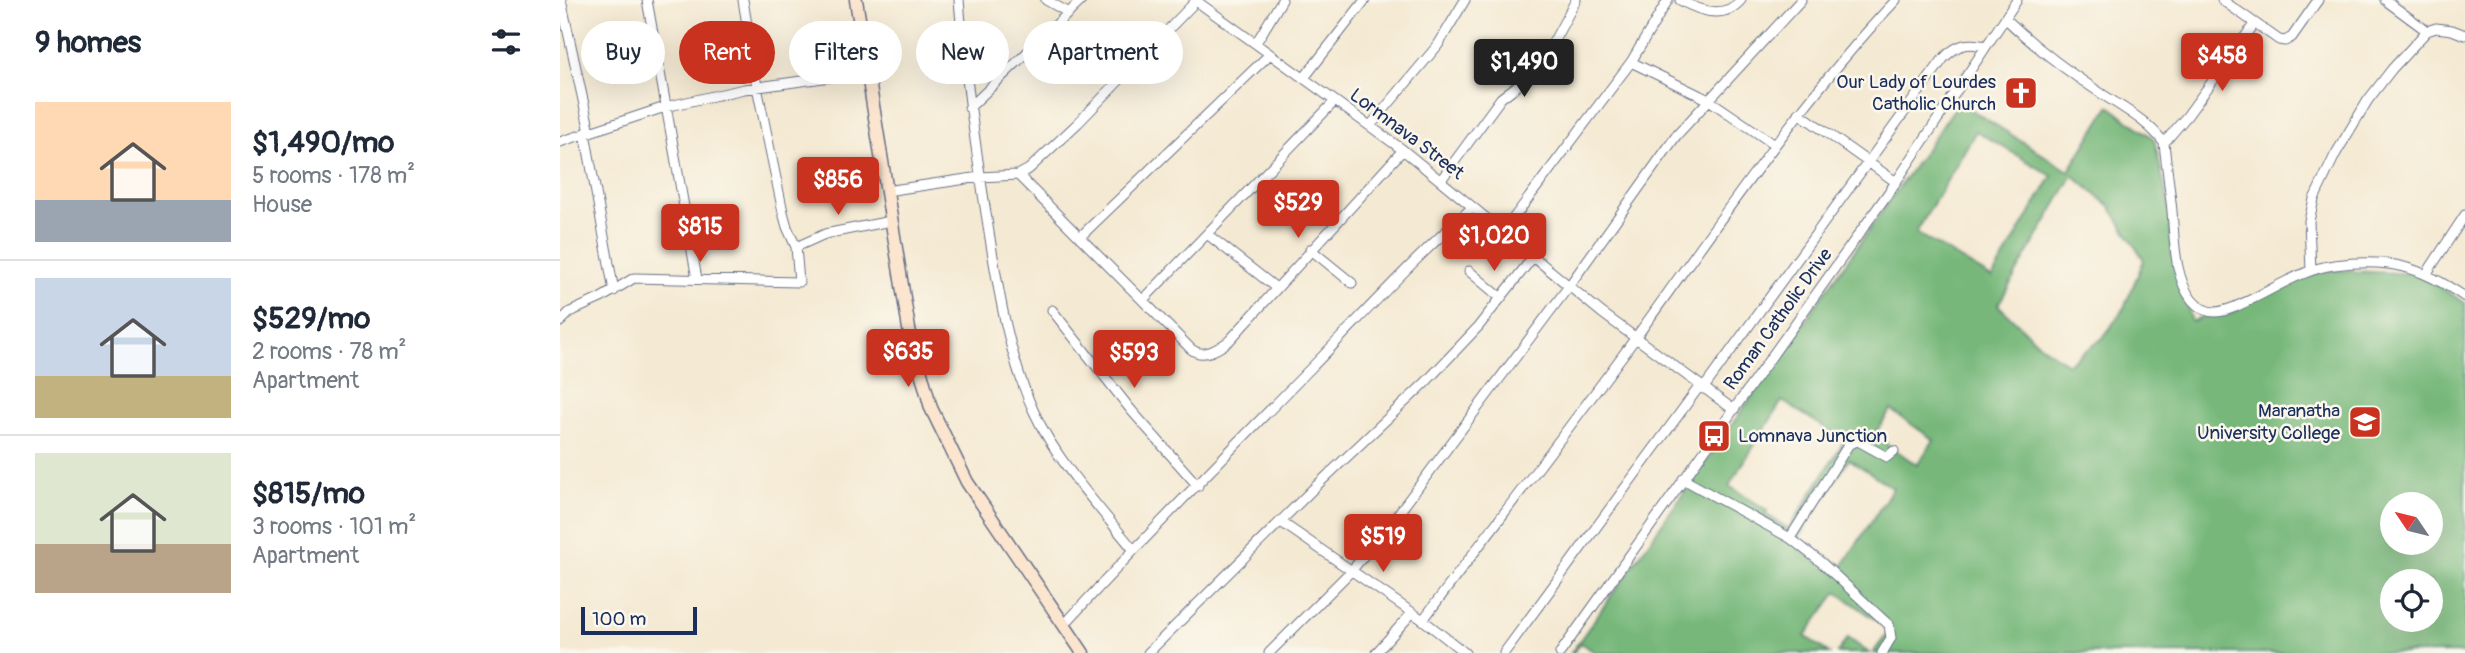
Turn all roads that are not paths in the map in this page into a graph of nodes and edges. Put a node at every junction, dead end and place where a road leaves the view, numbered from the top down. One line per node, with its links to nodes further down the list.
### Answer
1 (561, 0): 42 (street)
2 (646, 0): 38 (street)
3 (743, 0): 35 (street)
4 (856, 0): 24 (main road)
5 (959, 0): 39 (street)
6 (1046, 0): 22 (street)
7 (1082, 0): 22 (street)
8 (1282, 0): 28 (street)
9 (1365, 0): 32 (street)
10 (1465, 0): 41 (street)
11 (1576, 0): 50 (street)
12 (1668, 0): 31 (street)
13 (1680, 0): 14 (street)
14 (1741, 0)
15 (1801, 0): 36 (street)
16 (1896, 0): 40 (street)
17 (2017, 0): 23 (street, Roman Catholic Drive)
18 (2222, 0): 25 (street)
19 (2318, 0): 25 (street)
20 (2385, 0): 26 (street)
21 (1195, 1): 28 (street, Lormnava Street); 48 (street)
22 (1069, 13): 39 (street)
23 (2006, 19): 29 (street, Roman Catholic Drive); 44 (street)
24 (859, 21)
25 (2255, 23): 44 (street)
26 (2427, 31): 27 (street); 63 (street)
27 (2465, 35)
28 (1256, 43): 30 (street, Lormnava Street)
29 (1986, 46): 47 (street); 51 (street, Roman Catholic Drive)
30 (1270, 54): 32 (street, Lormnava Street); 58 (street)
31 (1631, 62): 36 (street); 56 (street)
32 (1304, 78): 37 (street, Lormnava Street)
33 (789, 83): 35 (street)
34 (868, 84): 52 (main road)
35 (757, 87): 38 (street); 59 (street)
36 (1709, 100): 45 (street); 67 (street)
37 (1335, 101): 41 (street, Lormnava Street); 57 (street)
38 (664, 107): 42 (street); 65 (street)
39 (969, 108): 49 (street)
40 (1799, 113): 45 (street); 47 (street)
41 (1370, 126): 46 (street, Lormnava Street)
42 (588, 133): 43 (street); 69 (street)
43 (560, 142)
44 (2164, 143): 63 (street)
45 (1775, 145): 75 (street)
46 (1403, 150): 50 (street, Lormnava Street); 60 (street)
47 (1869, 163): 51 (street); 76 (street)
48 (1018, 175): 49 (street); 58 (street)
49 (980, 177): 52 (street); 83 (street)
50 (1441, 180): 53 (street, Lormnava Street)
51 (1896, 182): 77 (street, Roman Catholic Drive)
52 (886, 191): 55 (main road)
53 (1474, 206): 56 (street, Lormnava Street); 80 (street)
54 (2465, 215): 64 (street)
55 (891, 221): 59 (street); 87 (main road)
56 (1503, 232): 61 (street, Lormnava Street)
57 (1207, 234): 68 (street); 72 (street)
58 (1081, 236): 72 (street)
59 (796, 247): 65 (street)
60 (1310, 249): 66 (street); 68 (street)
61 (1534, 257): 67 (street, Lormnava Street); 71 (street)
62 (1469, 271): 71 (street)
63 (2311, 271): 64 (street)
64 (2427, 273): 70 (street)
65 (697, 279): 69 (street)
66 (1352, 282)
67 (1569, 286): 75 (street, Lormnava Street); 84 (street)
68 (1275, 287): 72 (street)
69 (614, 290): 74 (street)
70 (2465, 296)
71 (1501, 298): 81 (street)
72 (1143, 300)
73 (1052, 310): 80 (street)
74 (560, 322)
75 (1635, 339): 76 (street, Lormnava Street); 86 (street)
76 (1701, 388): 77 (street, Lormnava Street); 93 (street)
77 (1734, 411): 79 (street, Roman Catholic Drive)
78 (1894, 451): 82 (street)
79 (1683, 479): 82 (street); 94 (street, Roman Catholic Drive)
80 (1198, 486): 83 (street)
81 (1281, 522): 84 (street); 89 (street)
82 (1790, 538): 95 (street)
83 (1133, 549): 87 (street)
84 (1352, 570): 85 (street); 90 (street)
85 (1412, 612): 86 (street); 91 (street)
86 (1423, 620): 92 (street)
87 (1065, 625): 88 (main road)
88 (1083, 653)
89 (1148, 653)
90 (1269, 653)
91 (1376, 653)
92 (1465, 653)
93 (1504, 653)
94 (1560, 653)
95 (1882, 653)

